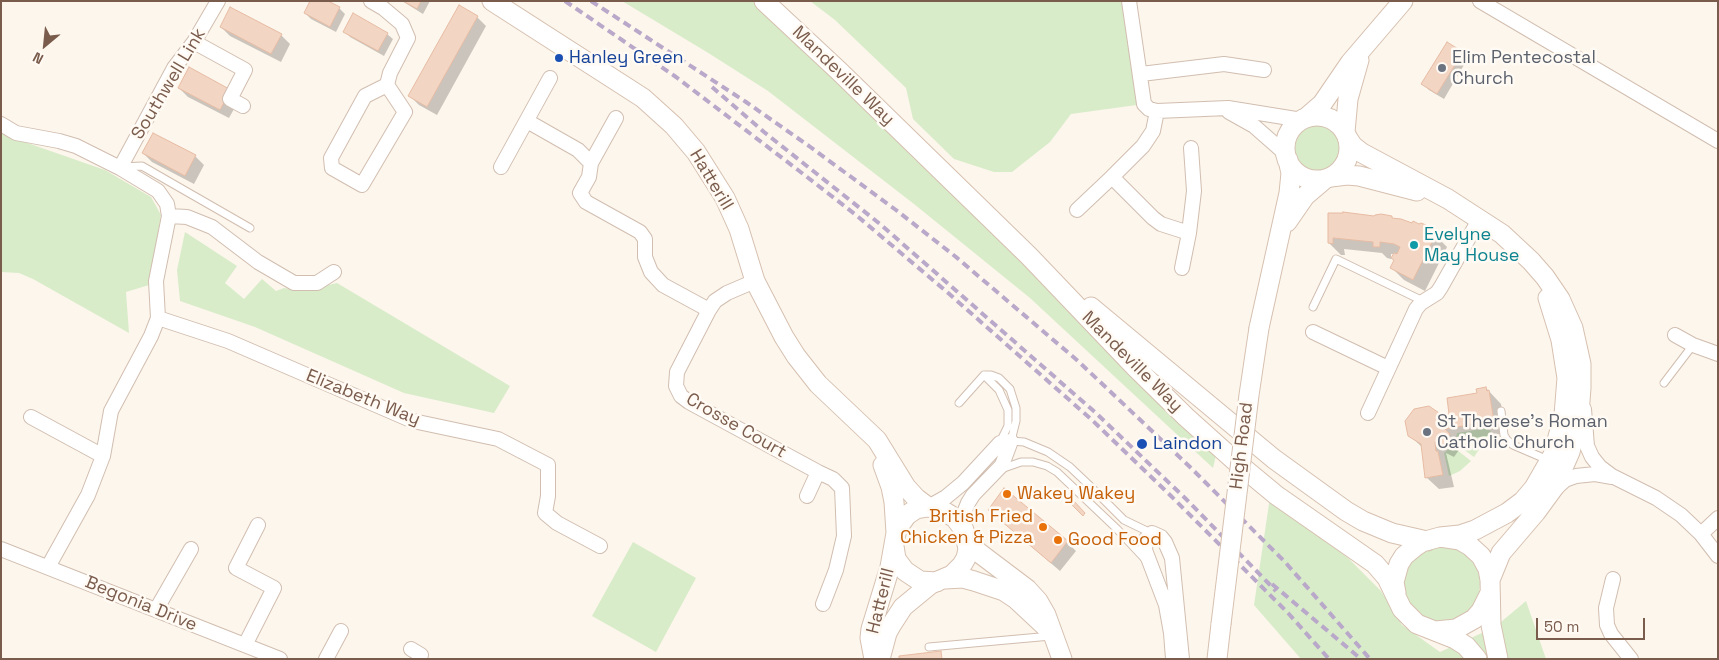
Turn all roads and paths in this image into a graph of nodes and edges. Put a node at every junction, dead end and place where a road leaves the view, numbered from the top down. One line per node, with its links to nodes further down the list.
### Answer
1 (218, 1): 8 (street, Southwell Link)
2 (371, 1): 13 (street)
3 (492, 1): 41 (street, Hatterill)
4 (764, 1): 38 (street, Mandeville Way)
5 (1129, 1): 11 (street)
6 (1403, 1): 9 (street)
7 (1480, 1): 22 (street)
8 (194, 42): 14 (street); 27 (street, Southwell Link)
9 (1368, 42): 18 (street); 21 (street)
10 (1264, 70): 11 (street)
11 (1141, 74): 16 (street)
12 (550, 78): 19 (street)
13 (387, 85): 13 (street)
14 (243, 106)
15 (1212, 108): 16 (street); 18 (street); 24 (street)
16 (1157, 111): 28 (street)
17 (616, 118): 25 (street)
18 (1304, 119): 21 (street); 24 (street)
19 (527, 121): 25 (street); 26 (street)
20 (1, 124): 27 (street)
21 (1346, 135): 29 (street); 30 (street)
22 (1718, 141)
23 (1191, 148): 35 (street)
24 (1287, 158): 29 (street); 36 (street, High Road)
25 (591, 163): 44 (street)
26 (500, 167)
27 (120, 168): 32 (street); 34 (lane)
28 (1112, 177): 31 (street); 35 (street)
29 (1328, 178): 30 (street); 36 (street, High Road)
30 (1461, 207): 33 (street)
31 (1077, 210)
32 (169, 216): 40 (street); 45 (street)
33 (1480, 218): 37 (street); 42 (street)
34 (250, 228)
35 (1189, 234): 39 (street)
36 (1279, 236): 93 (street, High Road, bridge)
37 (1521, 252): 52 (street); 62 (street)
38 (1029, 256): 75 (street, Mandeville Way); 85 (street, Mandeville Way)
39 (1182, 268)
40 (334, 272)
41 (755, 281): 44 (street, Crosse Court); 58 (street, Hatterill)
42 (1424, 301): 43 (lane); 50 (street)
43 (1313, 307)
44 (709, 310): 64 (street, Crosse Court)
45 (158, 318): 61 (street); 76 (street, Elizabeth Way)
46 (1313, 332): 50 (street)
47 (1675, 335): 48 (street)
48 (1693, 344): 49 (street); 53 (lane)
49 (1718, 354)
50 (1388, 368): 56 (street)
51 (984, 375): 54 (lane); 59 (lane); 60 (lane)
52 (1582, 375): 65 (street); 67 (street)
53 (1664, 383)
54 (959, 403)
55 (1502, 411): 62 (lane)
56 (1368, 413)
57 (31, 417): 61 (street)
58 (856, 422): 68 (street, Hatterill); 74 (street, Hatterill)
59 (1011, 441): 60 (street); 63 (street); 72 (lane)
60 (996, 447): 68 (street)
61 (103, 456): 81 (street)
62 (1550, 461): 75 (street)
63 (998, 470): 71 (street); 80 (lane)
64 (818, 472): 66 (street); 86 (street, Crosse Court)
65 (1620, 480): 67 (street); 73 (street)
66 (807, 496)
67 (1549, 496): 84 (street)
68 (928, 507): 71 (street, Hatterill); 74 (street, Hatterill)
69 (1718, 518): 73 (street)
70 (258, 525): 91 (street)
71 (966, 534): 83 (street, Hatterill); 90 (street)
72 (1152, 534): 80 (street); 100 (street)
73 (1701, 534): 79 (street)
74 (895, 538): 83 (street, Hatterill); 96 (street, Hatterill)
75 (1433, 539): 84 (street, Mandeville Way); 85 (street)
76 (600, 546)
77 (191, 549): 87 (street)
78 (1, 550): 81 (street, Begonia Drive)
79 (1718, 556)
80 (1150, 565): 99 (street)
81 (48, 568): 87 (street, Begonia Drive)
82 (1613, 579): 103 (street)
83 (941, 580): 90 (street); 97 (street, Hatterill)
84 (1490, 586): 89 (street); 102 (street, Mandeville Way)
85 (1397, 599): 89 (street, Mandeville Way)
86 (823, 604)
87 (156, 610): 91 (street, Begonia Drive)
88 (341, 631): 95 (street)
89 (1435, 631): 101 (street, Mandeville Way)
90 (1053, 636): 92 (lane); 98 (street)
91 (244, 645): 94 (street, Begonia Drive)
92 (930, 647)
93 (1218, 656)
94 (280, 659)
95 (326, 659)
96 (874, 659)
97 (880, 659)
98 (1062, 659)
99 (1173, 659)
100 (1182, 659)
101 (1476, 659)
102 (1498, 659)
103 (1631, 659)

